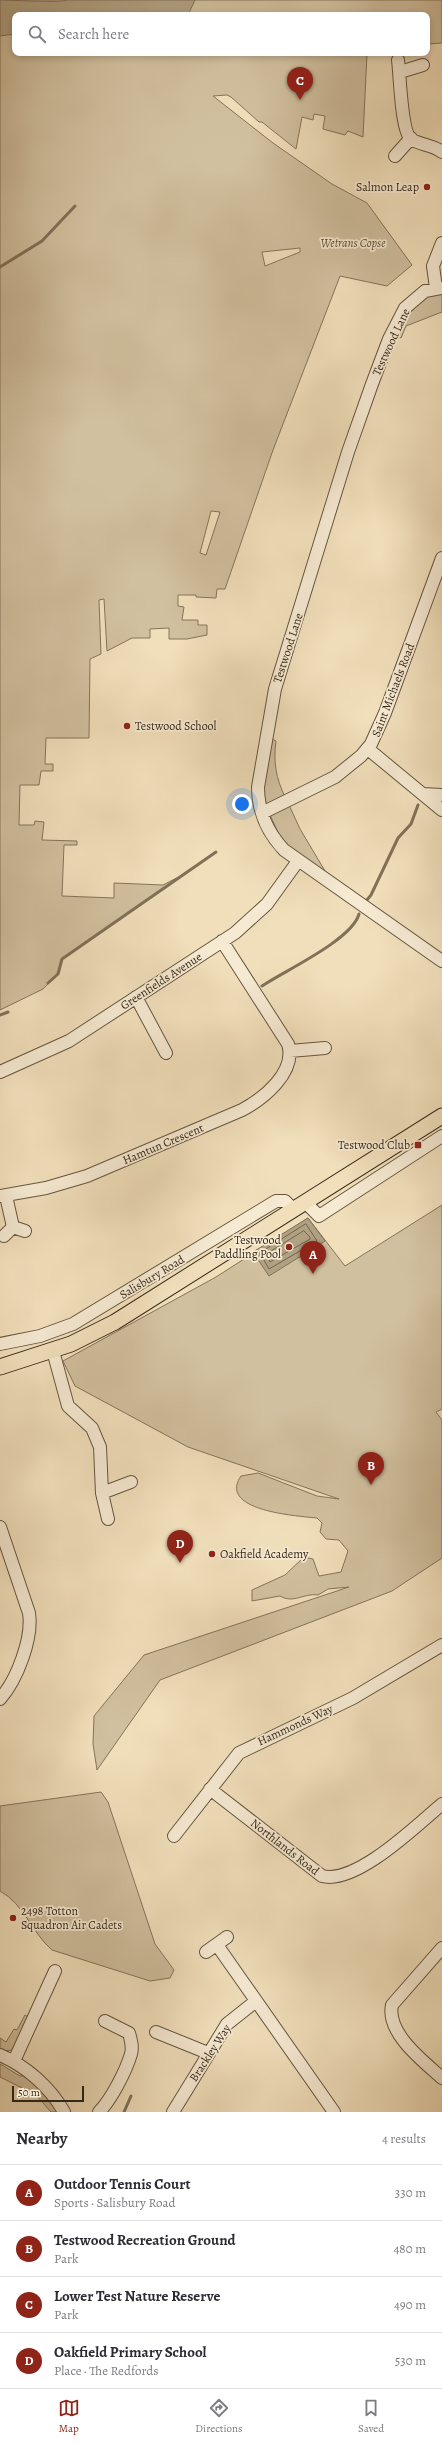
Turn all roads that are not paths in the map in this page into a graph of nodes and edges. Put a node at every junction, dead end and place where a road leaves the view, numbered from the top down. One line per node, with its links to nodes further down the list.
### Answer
1 (398, 60): 3 (street)
2 (423, 65): 3 (street)
3 (400, 72): 4 (street)
4 (410, 138): 5 (street); 6 (street)
5 (442, 152)
6 (395, 156)
7 (442, 243): 8 (street)
8 (439, 288): 14 (street, Testwood Lane)
9 (442, 558): 10 (street, Saint Michaels Road)
10 (368, 749): 11 (street); 14 (street, Saint Michaels Road)
11 (423, 794): 12 (street); 13 (street)
12 (442, 795)
13 (442, 810)
14 (262, 813): 15 (street, Testwood Lane)
15 (298, 861): 16 (street, Greenfields Avenue); 17 (street, Testwood Lane)
16 (222, 941): 18 (street, Greenfields Avenue); 20 (street)
17 (442, 961)
18 (136, 997): 21 (street); 22 (street, Greenfields Avenue)
19 (325, 1048): 20 (street)
20 (290, 1051): 25 (street, Hamtun Crescent)
21 (166, 1054)
22 (0, 1072)
23 (442, 1116): 26 (main road, Salisbury Road)
24 (442, 1136): 26 (street, Salisbury Road)
25 (3, 1196): 27 (street, Hamtun Crescent)
26 (300, 1207): 30 (street, Salisbury Road); 31 (main road, Salisbury Road)
27 (13, 1227): 28 (street); 29 (street)
28 (25, 1231)
29 (4, 1236)
30 (0, 1344)
31 (53, 1351): 32 (main road, Salisbury Road); 34 (street)
32 (0, 1367)
33 (131, 1482): 34 (street)
34 (102, 1493): 35 (street)
35 (108, 1519)
36 (0, 1527): 38 (street)
37 (442, 1645): 39 (street, Hammonds Way)
38 (0, 1699)
39 (210, 1789): 40 (street, Northlands Road); 41 (street, Hammonds Way)
40 (442, 1804)
41 (174, 1836)
42 (227, 1937): 43 (street)
43 (217, 1945): 45 (street); 47 (street)
44 (442, 1948): 53 (street)
45 (206, 1952)
46 (56, 1970): 52 (street)
47 (256, 2002): 50 (street, Brackley Way); 57 (street)
48 (105, 2021): 55 (street)
49 (156, 2032): 50 (street)
50 (208, 2054): 56 (street, Brackley Way)
51 (0, 2055): 52 (street)
52 (14, 2061): 54 (street)
53 (442, 2078)
54 (64, 2112)
55 (99, 2112)
56 (172, 2112)
57 (334, 2112)

